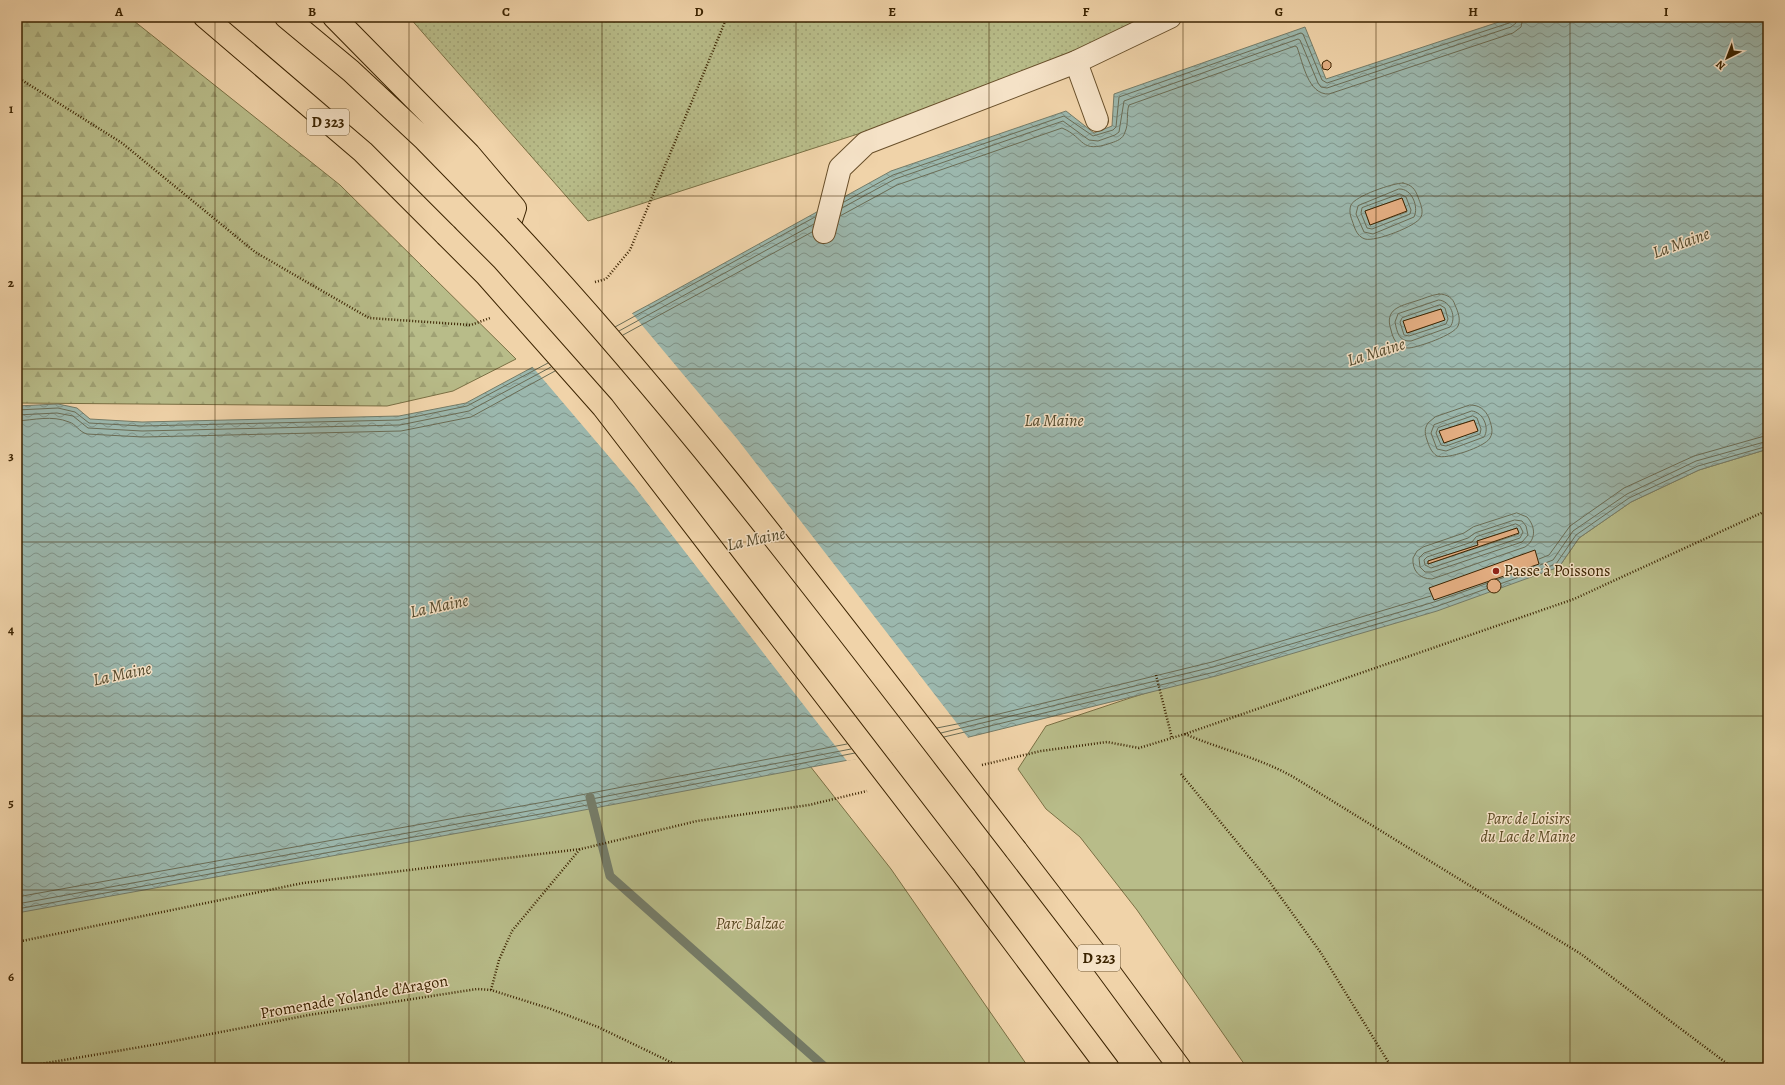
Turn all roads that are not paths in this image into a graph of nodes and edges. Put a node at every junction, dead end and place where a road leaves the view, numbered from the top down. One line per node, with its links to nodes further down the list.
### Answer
1 (205, 17): 9 (highway, D 323, bridge)
2 (286, 17): 7 (highway, D 323)
3 (334, 17): 7 (highway)
4 (1170, 17): 5 (lane)
5 (1076, 62): 6 (lane); 8 (lane)
6 (1097, 120)
7 (509, 226): 10 (highway, D 323, bridge)
8 (824, 232)
9 (1108, 1068)
10 (1180, 1068)

